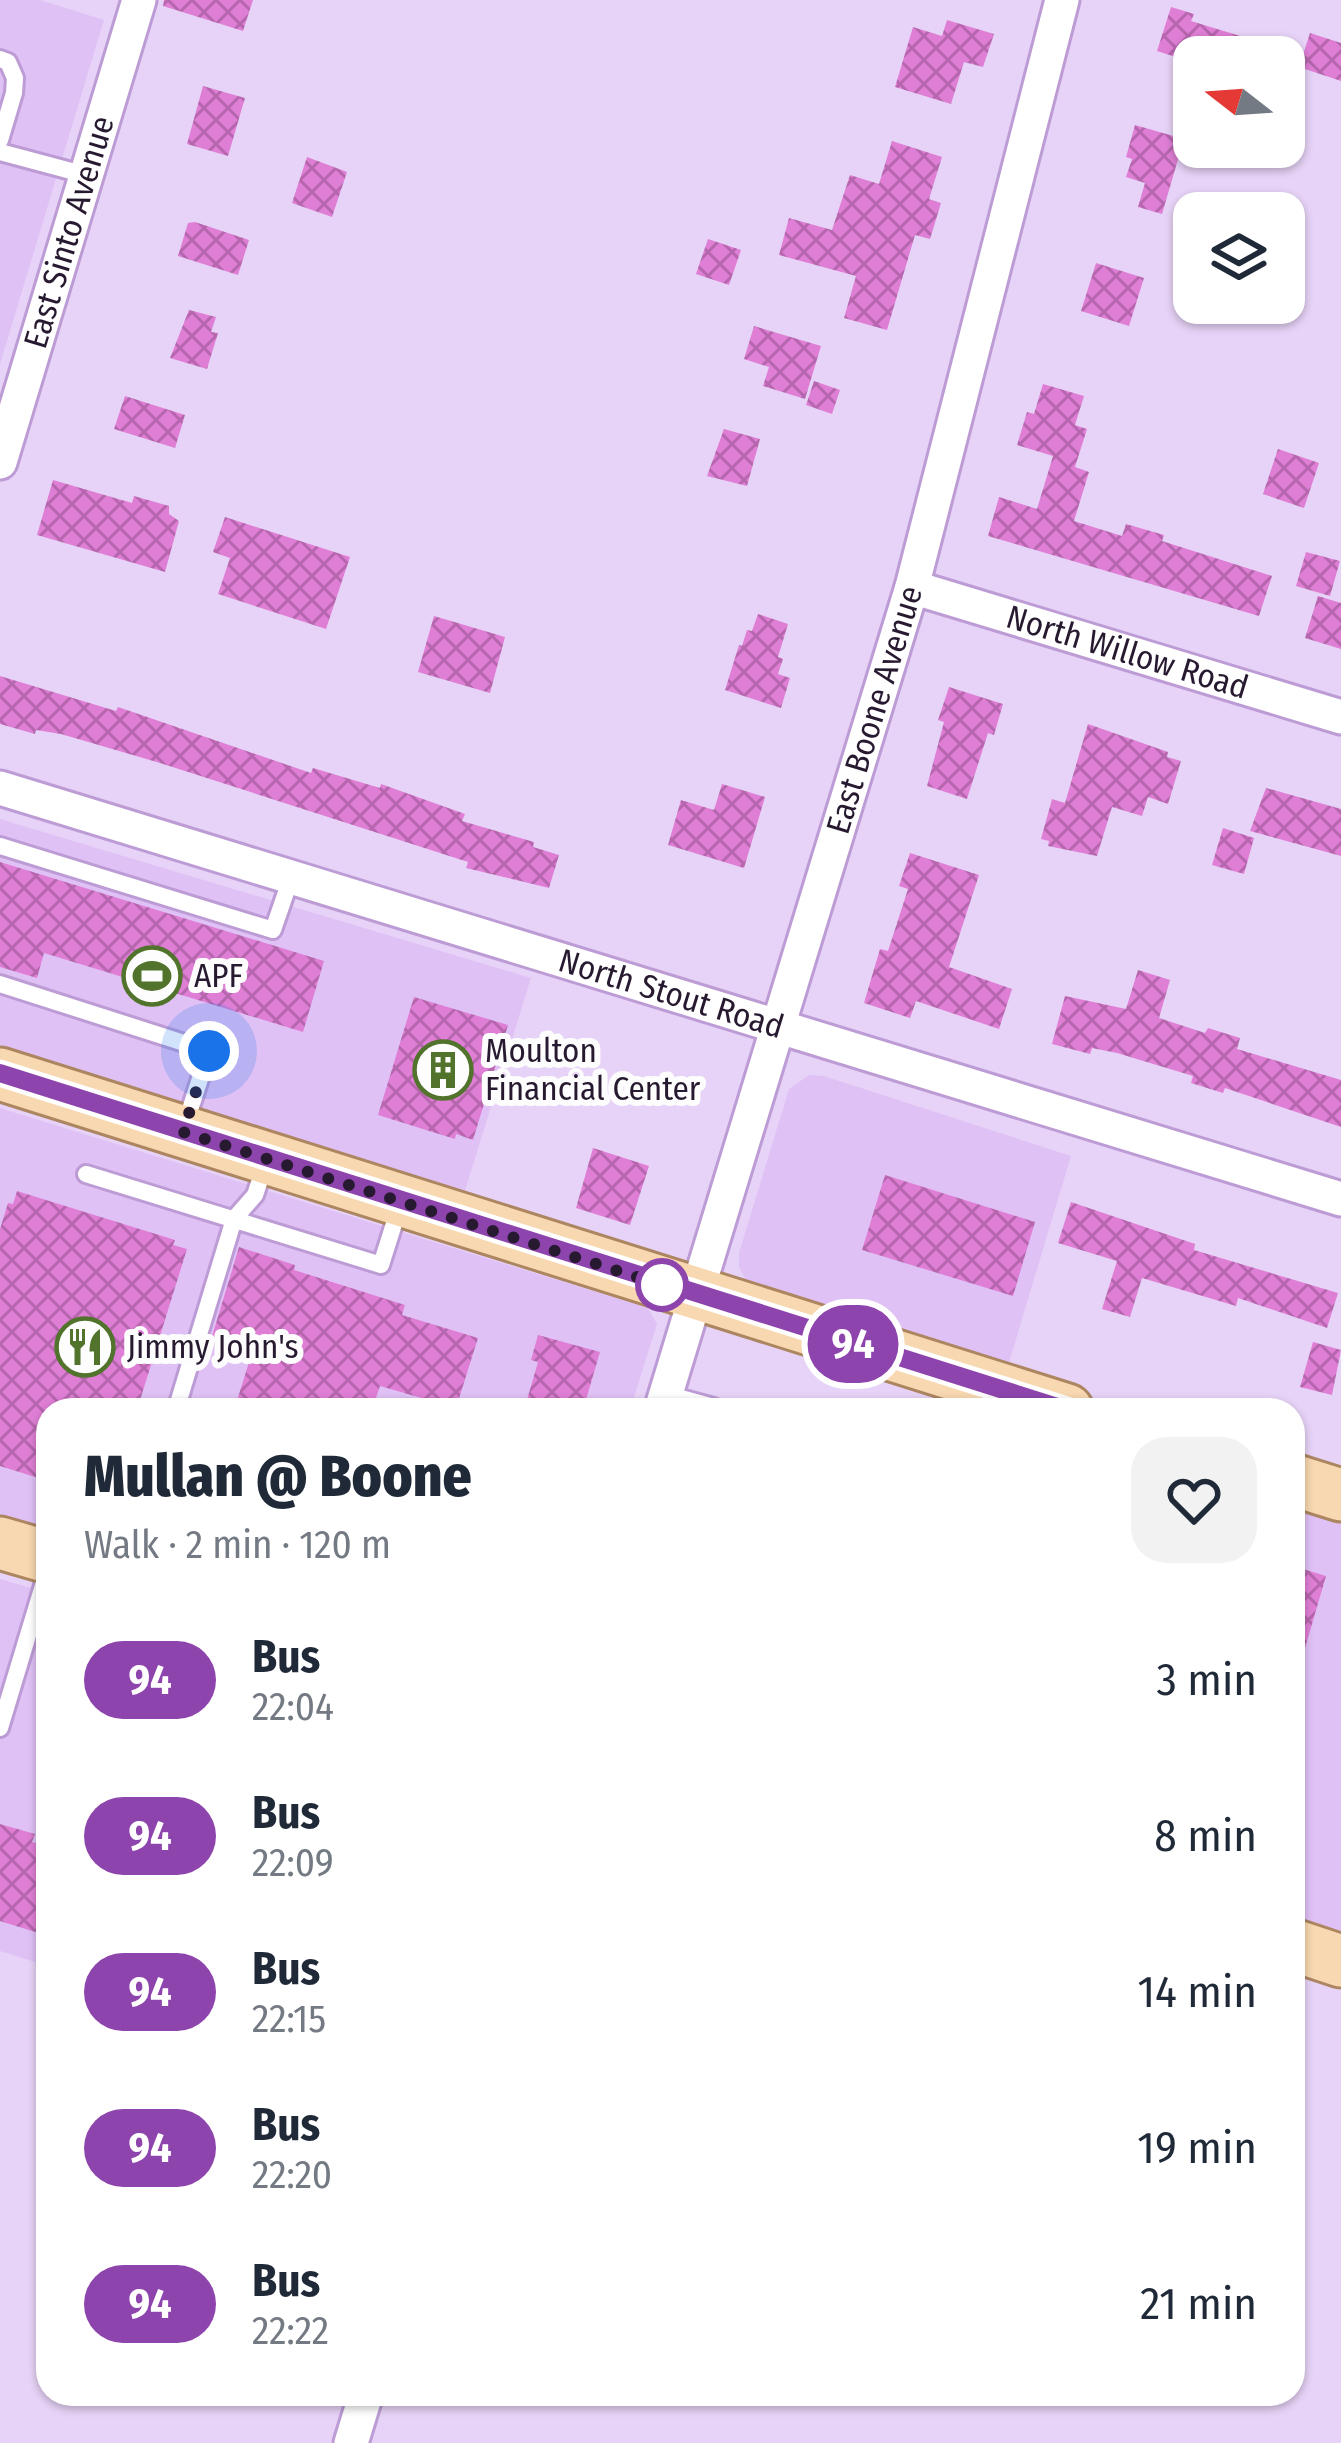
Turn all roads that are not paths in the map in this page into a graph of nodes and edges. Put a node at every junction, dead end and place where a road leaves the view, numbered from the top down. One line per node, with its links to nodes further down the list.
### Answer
1 (139, 0): 6 (street, East Sinto Avenue)
2 (1062, 0): 8 (street, East Boone Avenue)
3 (0, 59): 4 (lane)
4 (0, 140)
5 (0, 152): 6 (lane)
6 (86, 175): 7 (street, East Sinto Avenue)
7 (0, 461)
8 (912, 587): 9 (street, North Willow Road); 14 (street, East Boone Avenue)
9 (1341, 717)
10 (0, 788): 12 (street, North Stout Road)
11 (0, 846): 12 (lane)
12 (291, 878): 14 (street, North Stout Road)
13 (0, 984): 16 (lane)
14 (778, 1028): 19 (street, North Stout Road); 22 (street, East Boone Avenue)
15 (0, 1073): 16 (main road)
16 (183, 1132): 17 (main road)
17 (267, 1159): 20 (main road); 21 (lane)
18 (86, 1174): 21 (lane)
19 (1341, 1199)
20 (401, 1201): 21 (lane); 22 (main road)
21 (234, 1219): 23 (lane)
22 (696, 1295): 24 (street, East Boone Avenue); 25 (main road)
23 (180, 1398)
24 (664, 1398)
25 (1027, 1398)
26 (1305, 1484): 27 (main road)
27 (1341, 1495)
28 (0, 1543): 29 (main road)
29 (36, 1554)
30 (36, 1609): 31 (lane)
31 (0, 1728)
32 (1305, 1950): 33 (main road)
33 (1341, 1961)
34 (362, 2406): 35 (street)
35 (351, 2443)

